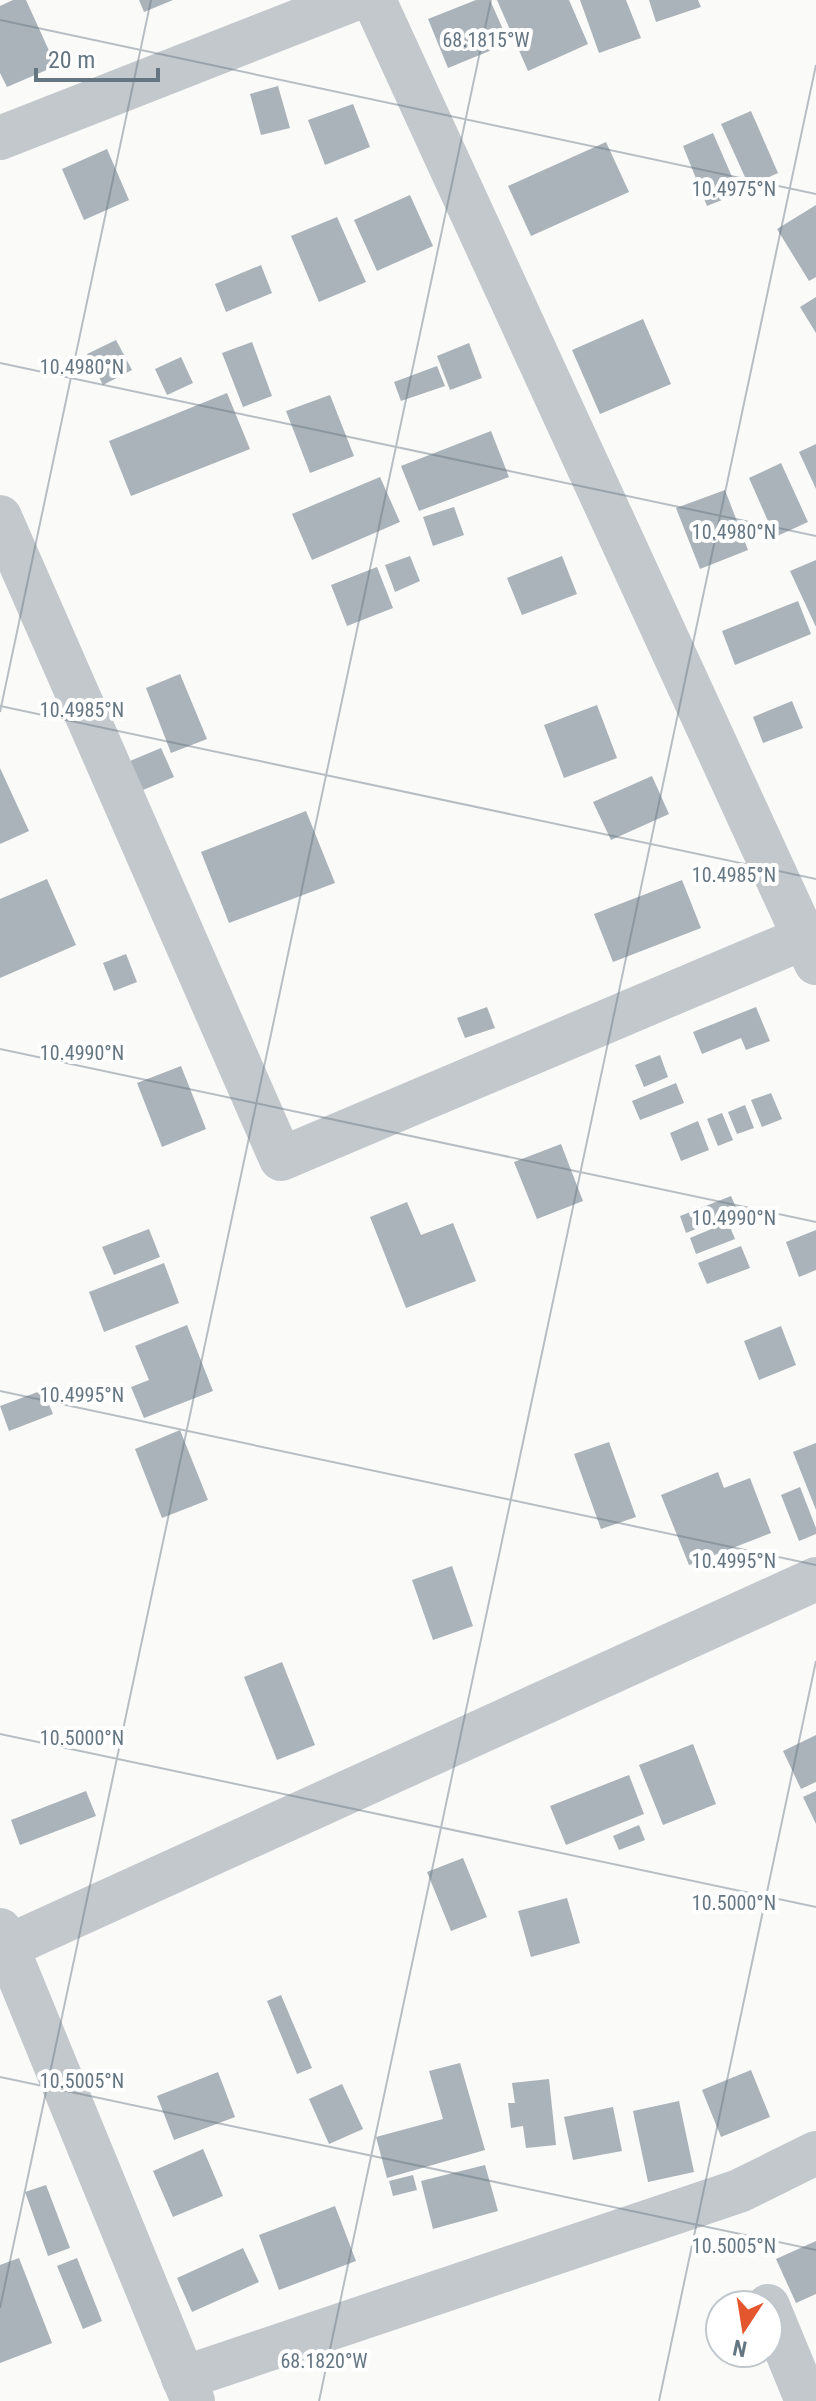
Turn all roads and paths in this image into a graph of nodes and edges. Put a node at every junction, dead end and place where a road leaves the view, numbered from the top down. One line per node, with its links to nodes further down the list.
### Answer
1 (352, 0): 3 (street)
2 (374, 0): 5 (street)
3 (0, 138)
4 (0, 517): 5 (street)
5 (811, 950)
6 (816, 1579): 7 (street)
7 (3, 1942): 10 (street)
8 (816, 2153): 10 (street)
9 (784, 2345): 11 (street)
10 (188, 2390)
11 (807, 2401)

